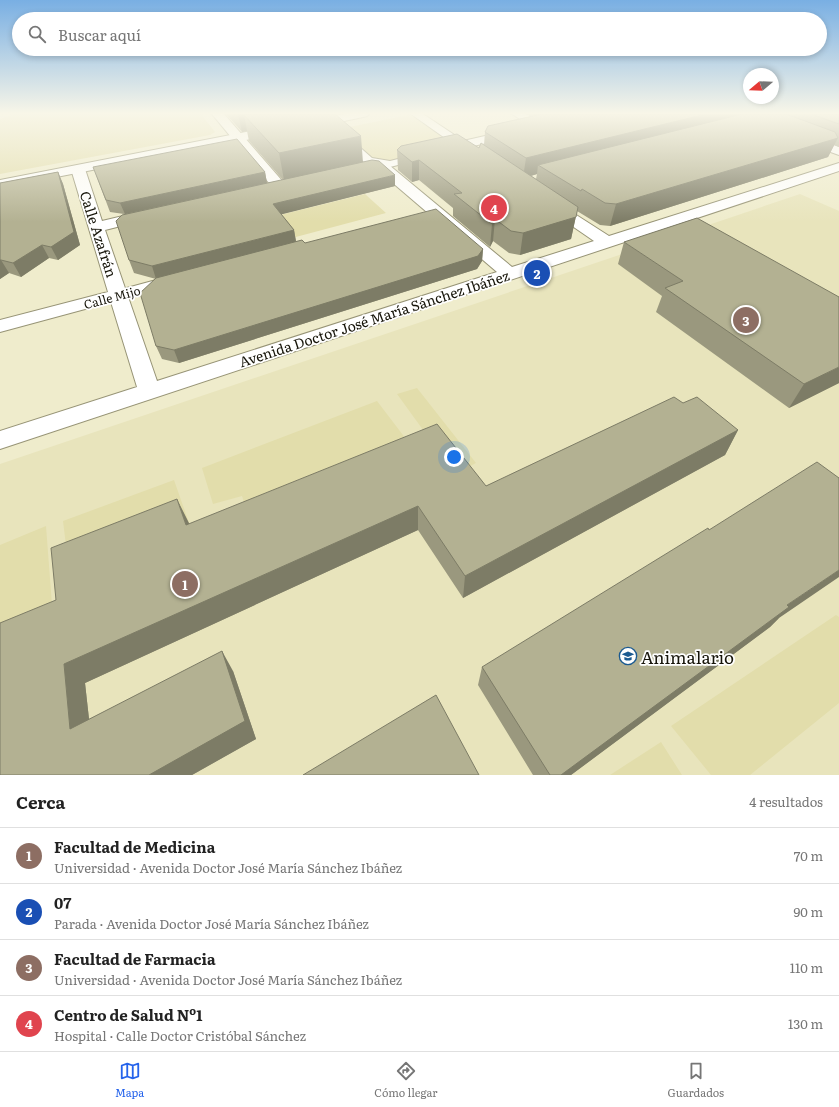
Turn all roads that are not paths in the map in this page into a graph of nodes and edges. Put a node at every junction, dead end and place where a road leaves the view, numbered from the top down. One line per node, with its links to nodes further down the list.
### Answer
1 (176, 150): 9 (street)
2 (249, 150): 13 (street)
3 (357, 150): 6 (street)
4 (449, 150): 6 (street)
5 (467, 150): 8 (street)
6 (375, 164): 10 (street); 19 (street)
7 (839, 166): 18 (street, Avenida Doctor José María Sánchez Ibáñez)
8 (495, 167)
9 (78, 169): 12 (street); 17 (street, Calle Azafrán)
10 (353, 169)
11 (294, 182): 13 (street)
12 (0, 184)
13 (279, 186): 14 (street)
14 (263, 189)
15 (539, 197): 18 (street)
16 (154, 214): 17 (street)
17 (97, 227): 21 (street, Calle Azafrán)
18 (608, 243): 19 (street, Avenida Doctor José María Sánchez Ibáñez)
19 (509, 274): 23 (street, Avenida Doctor José María Sánchez Ibáñez)
20 (183, 278): 21 (street, Calle Mijo)
21 (118, 295): 22 (street, Calle Mijo); 23 (street, Calle Azafrán)
22 (0, 326)
23 (149, 391): 24 (street, Avenida Doctor José María Sánchez Ibáñez)
24 (0, 440)

